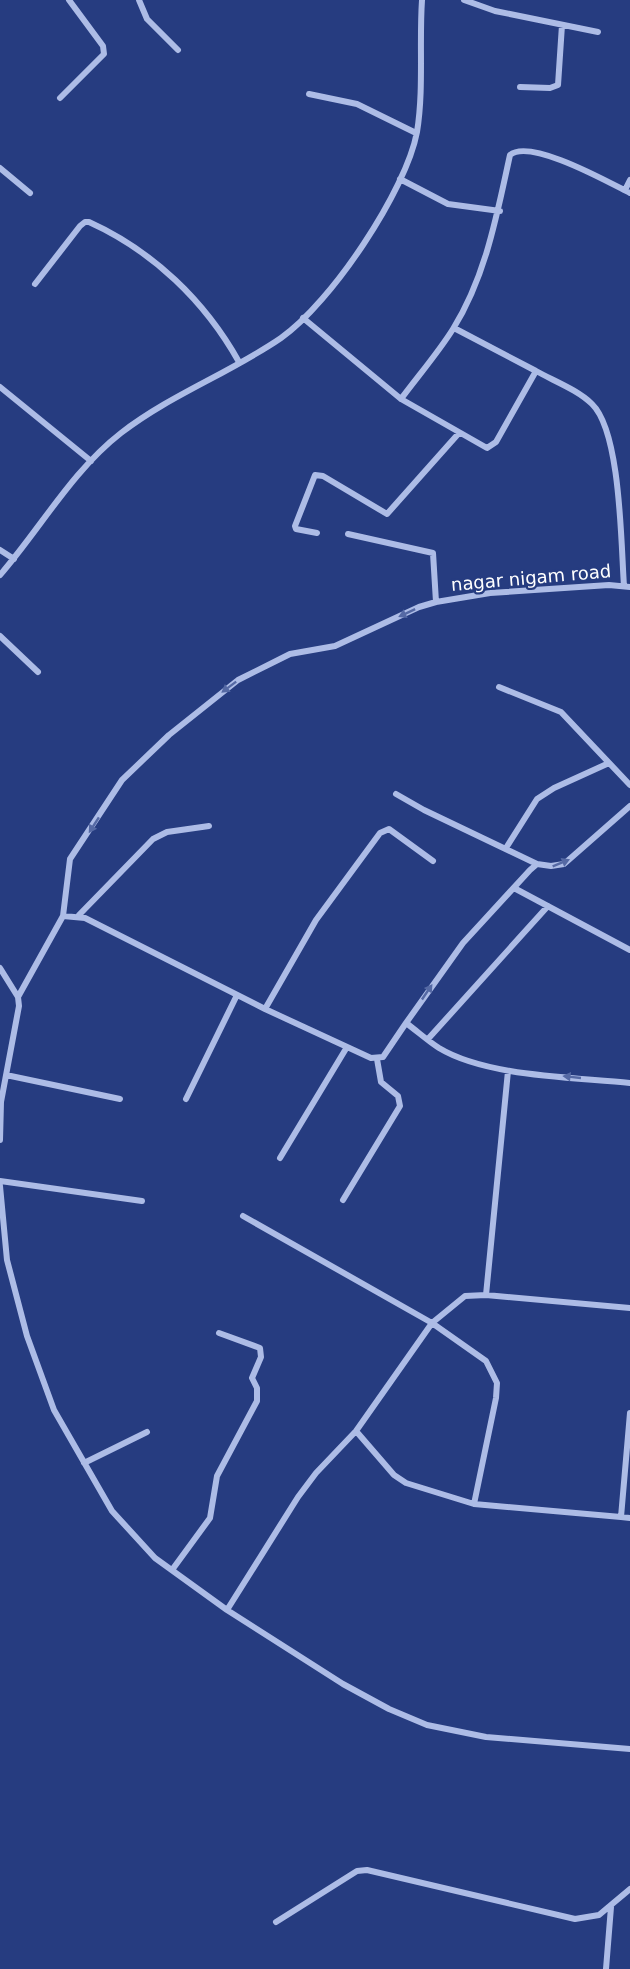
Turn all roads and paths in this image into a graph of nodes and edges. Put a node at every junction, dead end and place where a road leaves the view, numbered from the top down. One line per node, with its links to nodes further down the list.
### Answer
1 (69, 0): 10 (street)
2 (139, 0): 7 (street)
3 (423, 0): 11 (street)
4 (464, 0): 5 (street)
5 (562, 25): 6 (street); 8 (street)
6 (598, 32)
7 (178, 50)
8 (520, 87)
9 (309, 94): 11 (street)
10 (60, 98)
11 (416, 134): 13 (street)
12 (0, 168): 16 (street)
13 (400, 179): 17 (street); 19 (street)
14 (630, 180): 15 (street)
15 (627, 191): 17 (street)
16 (30, 193)
17 (500, 211): 20 (street)
18 (35, 284): 21 (street)
19 (303, 318): 21 (street); 24 (street)
20 (454, 328): 22 (street); 24 (street)
21 (239, 362): 26 (street)
22 (536, 371): 25 (street); 32 (street)
23 (0, 387): 26 (street)
24 (401, 399): 25 (street)
25 (459, 433): 27 (street)
26 (91, 461): 30 (street)
27 (317, 533)
28 (348, 534): 33 (street)
29 (0, 550): 30 (street)
30 (14, 559): 31 (street)
31 (0, 575)
32 (627, 586): 33 (street, nagar nigam road)
33 (436, 602): 48 (street, nagar nigam road, one-way to 48)
34 (0, 636): 35 (street)
35 (38, 672)
36 (499, 687): 37 (street)
37 (609, 763): 38 (street); 42 (street)
38 (630, 785)
39 (396, 794): 42 (street)
40 (630, 806): 44 (street, one-way to 40)
41 (209, 826): 47 (street)
42 (506, 848): 44 (street)
43 (433, 861): 53 (street)
44 (537, 864): 45 (street)
45 (514, 888): 46 (street); 54 (street, one-way to 45)
46 (548, 906): 49 (street); 55 (street)
47 (79, 915): 48 (street); 51 (street)
48 (63, 916): 52 (street, nagar nigam road)
49 (630, 950)
50 (0, 968): 52 (street)
51 (237, 995): 53 (street); 62 (street)
52 (18, 997): 59 (street)
53 (265, 1009): 56 (street)
54 (406, 1023): 55 (street); 57 (street)
55 (428, 1039): 58 (street)
56 (347, 1047): 57 (street); 64 (street)
57 (377, 1059): 67 (street)
58 (508, 1071): 60 (street, one-way to 58); 72 (street)
59 (6, 1076): 61 (street); 63 (street)
60 (630, 1083)
61 (120, 1099)
62 (186, 1099)
63 (0, 1140)
64 (279, 1158)
65 (0, 1181): 68 (street)
66 (0, 1186): 70 (street)
67 (343, 1200)
68 (142, 1201)
69 (243, 1216): 74 (street)
70 (7, 1260): 71 (street); 79 (street)
71 (0, 1263)
72 (486, 1295): 73 (street); 74 (street)
73 (630, 1308)
74 (432, 1323): 78 (street); 80 (street)
75 (219, 1333): 83 (street)
76 (630, 1413): 81 (street)
77 (147, 1431): 79 (street)
78 (356, 1431): 80 (street); 84 (street)
79 (84, 1463): 83 (street)
80 (474, 1504): 81 (street)
81 (621, 1517): 82 (street)
82 (630, 1518)
83 (172, 1570): 84 (street)
84 (227, 1610): 85 (street)
85 (630, 1749)
86 (630, 1888): 87 (street)
87 (611, 1907): 88 (street); 89 (street)
88 (276, 1922)
89 (606, 1969)

